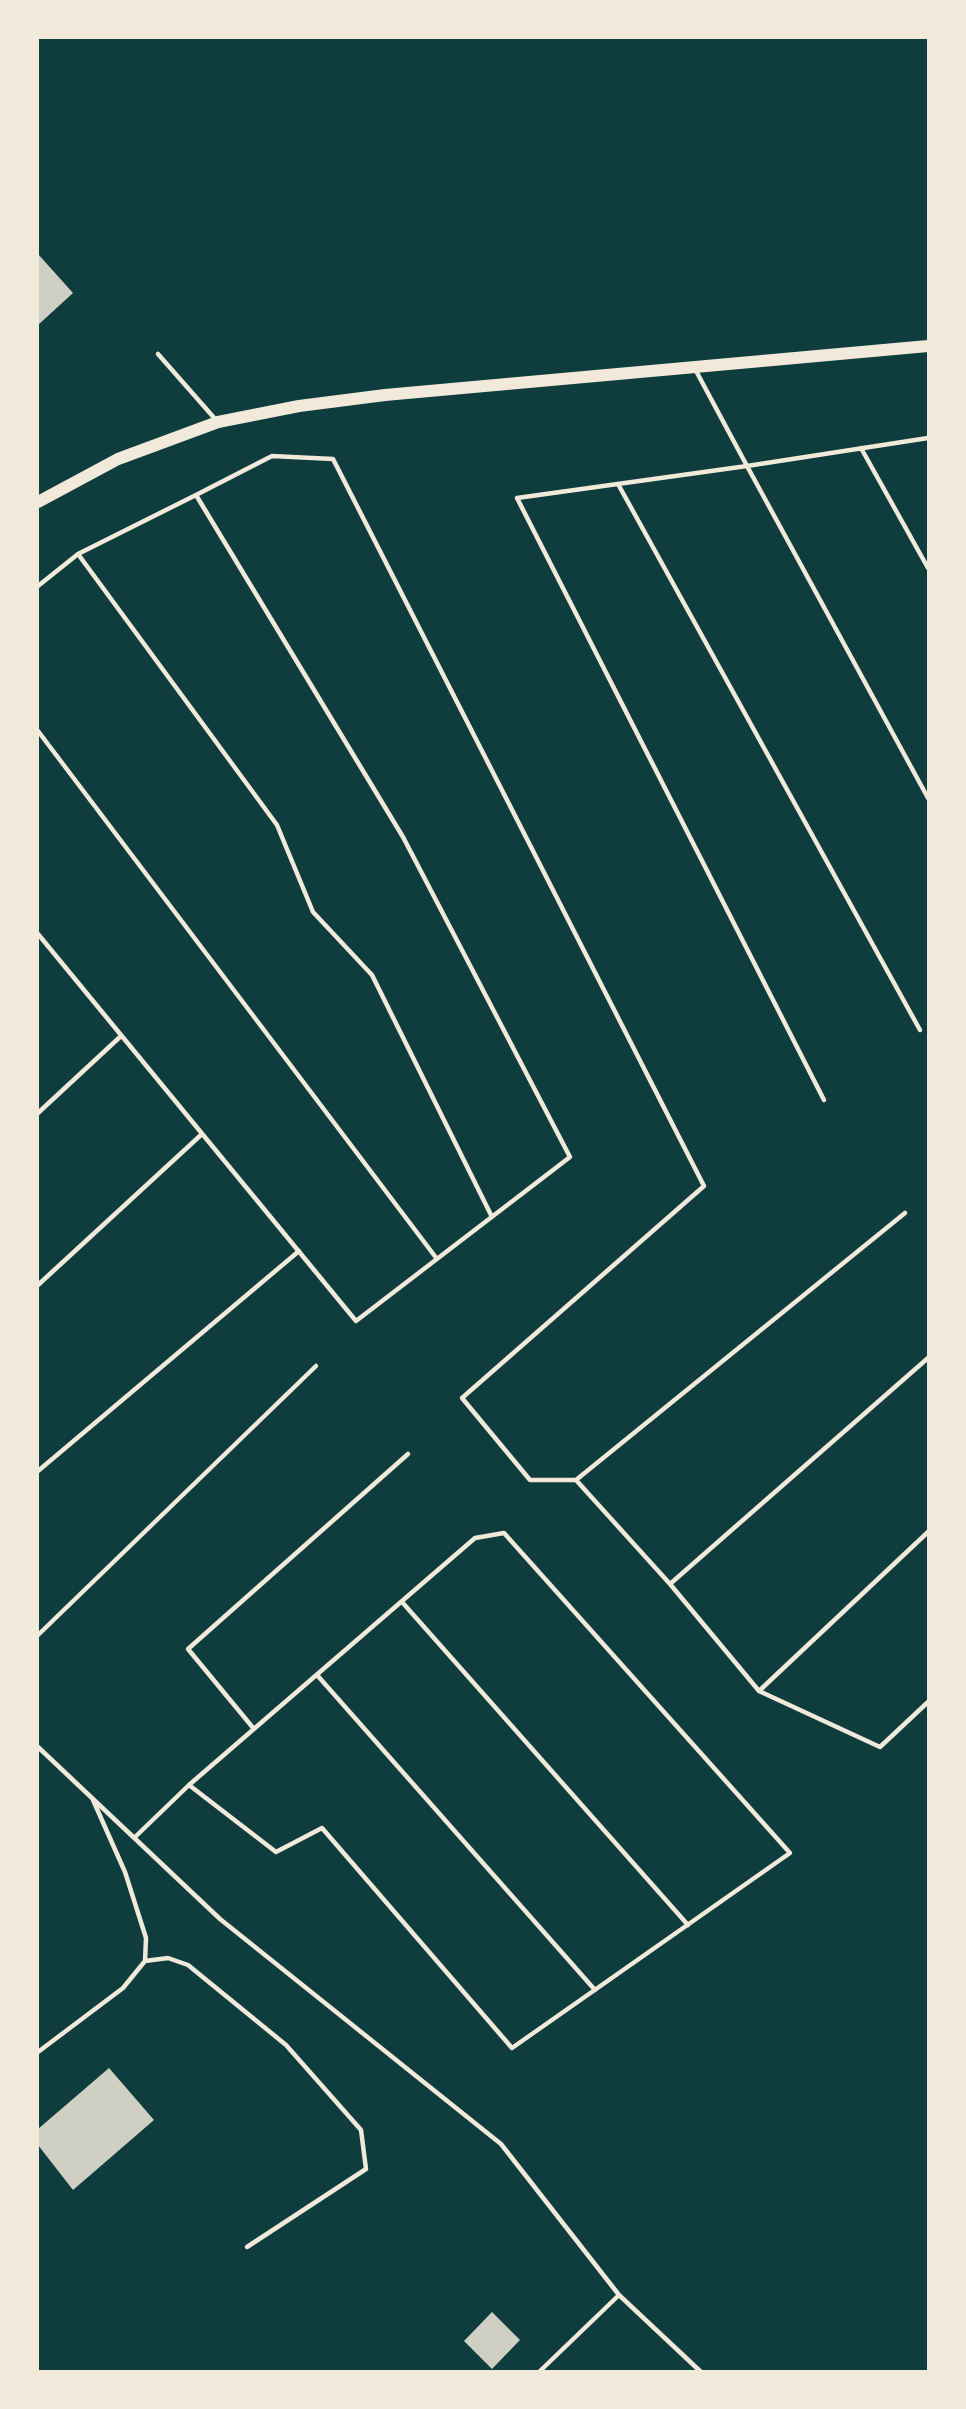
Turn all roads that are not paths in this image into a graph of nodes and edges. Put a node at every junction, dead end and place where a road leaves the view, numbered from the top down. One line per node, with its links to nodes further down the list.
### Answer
1 (928, 345): 3 (main road)
2 (158, 354): 4 (lane)
3 (693, 367): 4 (main road); 7 (lane)
4 (218, 422): 10 (main road)
5 (928, 438): 6 (lane)
6 (861, 448): 7 (lane); 12 (lane)
7 (747, 466): 8 (lane); 15 (lane)
8 (618, 484): 17 (lane); 19 (lane)
9 (196, 495): 11 (lane); 23 (lane); 31 (lane)
10 (38, 502)
11 (78, 554): 13 (lane); 23 (lane)
12 (928, 568)
13 (38, 586)
14 (38, 731): 25 (lane)
15 (928, 798)
16 (39, 938): 18 (lane)
17 (920, 1030)
18 (122, 1036): 20 (lane); 21 (lane)
19 (824, 1100)
20 (38, 1113)
21 (202, 1134): 24 (lane); 26 (lane)
22 (905, 1213): 31 (lane)
23 (492, 1217): 25 (lane)
24 (298, 1251): 25 (lane); 30 (lane)
25 (437, 1259)
26 (38, 1285)
27 (928, 1358): 33 (lane)
28 (315, 1366): 35 (lane)
29 (408, 1454): 39 (lane)
30 (38, 1471)
31 (576, 1480): 33 (lane)
32 (928, 1532): 37 (lane)
33 (670, 1584): 37 (lane)
34 (402, 1602): 36 (lane); 44 (lane); 44 (lane)
35 (38, 1635)
36 (317, 1675): 39 (lane); 46 (lane)
37 (759, 1691): 38 (lane)
38 (928, 1702)
39 (254, 1729): 41 (lane)
40 (38, 1747): 42 (lane)
41 (189, 1785): 43 (lane); 46 (lane)
42 (92, 1798): 43 (lane); 45 (lane)
43 (134, 1838): 49 (lane)
44 (688, 1925): 46 (lane)
45 (145, 1961): 47 (lane); 48 (lane)
46 (595, 1990)
47 (38, 2052)
48 (247, 2247)
49 (619, 2295): 50 (lane); 51 (lane)
50 (539, 2372)
51 (701, 2372)

